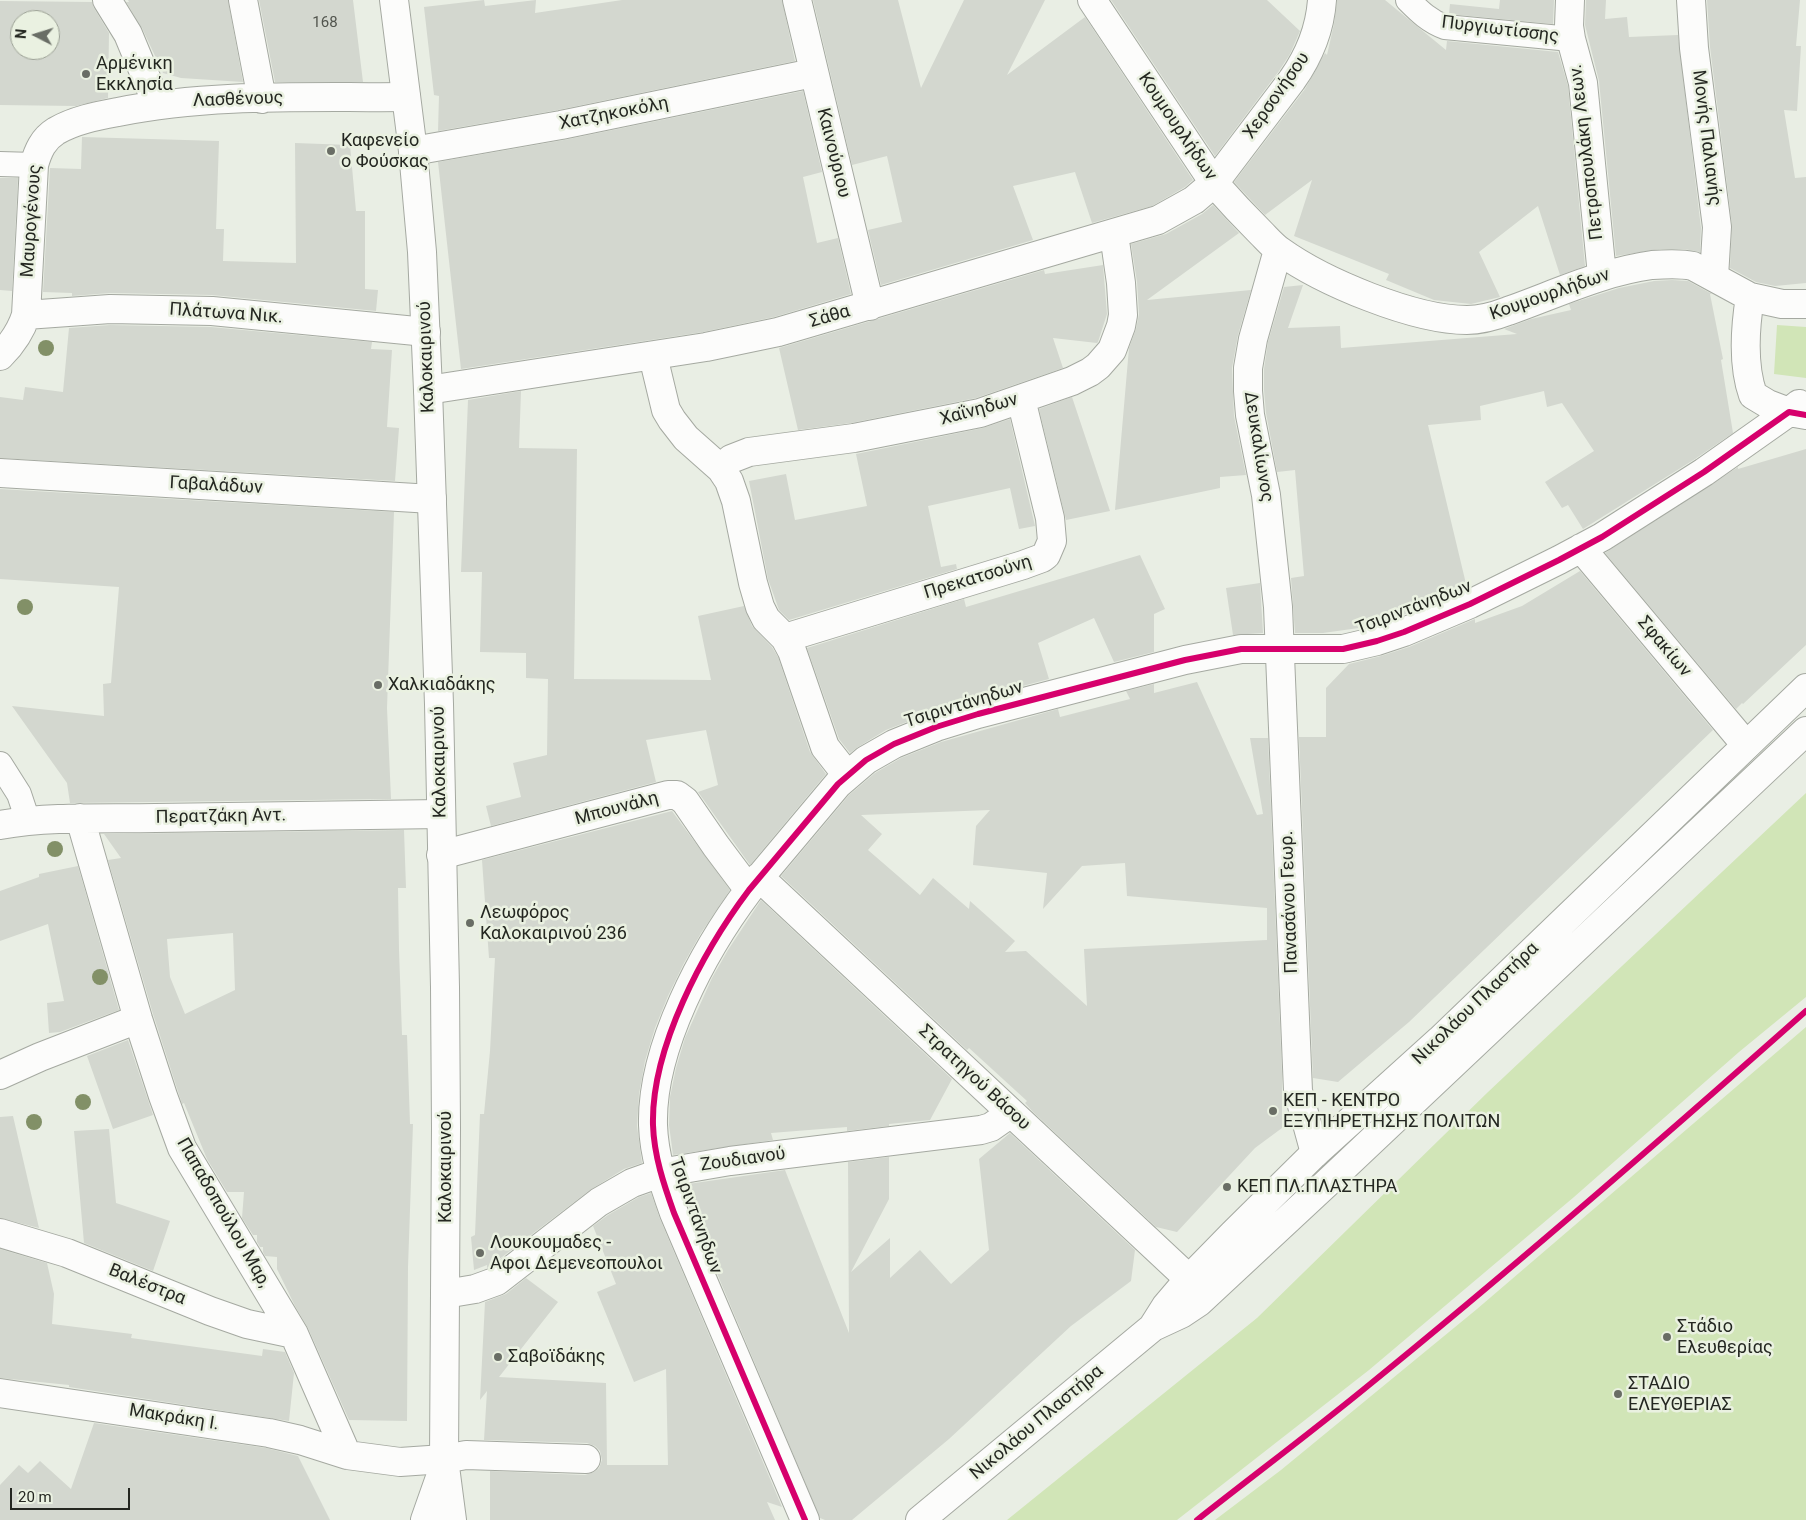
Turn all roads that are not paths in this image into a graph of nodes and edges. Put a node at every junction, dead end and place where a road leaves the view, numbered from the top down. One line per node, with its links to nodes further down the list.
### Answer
1 (107, 0): 14 (street)
2 (243, 0): 13 (street)
3 (394, 0): 12 (street, Καλοκαιρινού)
4 (797, 0): 11 (street, Καινούριου)
5 (1092, 0): 18 (street, Κουμουρλήδων)
6 (1322, 0): 18 (street, Χερσονήσου)
7 (1408, 0): 10 (lane, Πυργιωτίσσης)
8 (1570, 0): 10 (street, Πετροπουλάκη Λεων.)
9 (1691, 0): 22 (street, Μονής Παλιανής)
10 (1571, 39): 21 (street, Πετροπουλάκη Λεων.)
11 (814, 73): 15 (street, Χατζηκοκόλη); 25 (street, Καινούριου)
12 (406, 97): 13 (street, Λασθένους); 15 (street, Καλοκαιρινού)
13 (262, 98): 14 (street, Λασθένους)
14 (157, 104): 17 (street, Μαυρογένους)
15 (413, 151): 27 (street, Καλοκαιρινού)
16 (0, 164): 17 (lane)
17 (34, 165): 26 (street, Μαυρογένους)
18 (1214, 184): 19 (street, Σάθα); 20 (street, Κουμουρλήδων)
19 (1114, 234): 25 (street, Σάθα); 31 (street, Χαΐνηδων)
20 (1278, 250): 21 (street, Κουμουρλήδων); 38 (street, Δευκαλίωνος)
21 (1602, 275): 22 (street, Κουμουρλήδων)
22 (1714, 277): 23 (street, Κουμουρλήδων)
23 (1750, 297): 24 (street, Κουμουρλήδων); 32 (street)
24 (1806, 304)
25 (870, 306): 29 (street, Σάθα)
26 (26, 315): 27 (street, Πλάτωνα Νικ.); 28 (street, Μαυρογένους)
27 (426, 332): 30 (street, Καλοκαιρινού)
28 (0, 356)
29 (653, 356): 30 (street, Σάθα); 33 (street)
30 (428, 390): 35 (street, Καλοκαιρινού)
31 (1021, 399): 33 (street, Χαΐνηδων); 37 (street, Πρεκατσούνη)
32 (1800, 408): 36 (street, Τσιριντάνηδων)
33 (721, 469): 37 (street)
34 (0, 473): 35 (street, Γαβαλάδων)
35 (432, 499): 44 (street, Καλοκαιρινού)
36 (1581, 548): 38 (street, Τσιριντάνηδων); 41 (street, Σφακίων)
37 (785, 638): 43 (street)
38 (1280, 648): 43 (street, Τσιριντάνηδων); 53 (street, Πανασάνου Γεωρ.)
39 (1806, 688): 41 (street, Νικολάου Πλαστήρα)
40 (1806, 731): 58 (street, Νικολάου Πλαστήρα)
41 (1746, 746): 53 (street, Νικολάου Πλαστήρα)
42 (0, 764): 46 (lane)
43 (847, 775): 49 (street, Τσιριντάνηδων)
44 (442, 814): 45 (street, Περατζάκη Αντ.); 48 (street, Καλοκαιρινού)
45 (80, 818): 46 (street, Περατζάκη Αντ.); 50 (street, Παπαδοπούλου Μαρ,)
46 (28, 820): 47 (street, Περατζάκη Αντ.)
47 (0, 825)
48 (441, 855): 49 (street, Μπουνάλη); 57 (street, Καλοκαιρινού)
49 (754, 883): 52 (street, Στρατηγού Βάσου); 54 (street, Τσιριντάνηδων)
50 (138, 1019): 51 (street); 59 (street, Παπαδοπούλου Μαρ,)
51 (0, 1075)
52 (1011, 1113): 54 (street, Ζουδιανού); 56 (street, Στρατηγού Βάσου)
53 (1315, 1154): 56 (street, Νικολάου Πλαστήρα)
54 (660, 1173): 57 (street, Ζουδιανού); 66 (street, Τσιριντάνηδων)
55 (0, 1233): 59 (street, Βαλέστρα)
56 (1189, 1279): 58 (street, Νικολάου Πλαστήρα)
57 (445, 1294): 63 (street, Καλοκαιρινού)
58 (1153, 1327): 67 (street, Νικολάου Πλαστήρα)
59 (294, 1334): 61 (street, Παπαδοπούλου Μαρ,)
60 (0, 1394): 61 (street, Μακράκη Ι.)
61 (346, 1454): 63 (street, Μακράκη Ι.)
62 (586, 1459): 63 (street, Μακράκη Ι.)
63 (444, 1462): 64 (street, Καλοκαιρινού); 65 (street, Καλοκαιρινού)
64 (425, 1520)
65 (452, 1520)
66 (805, 1520)
67 (920, 1520)

